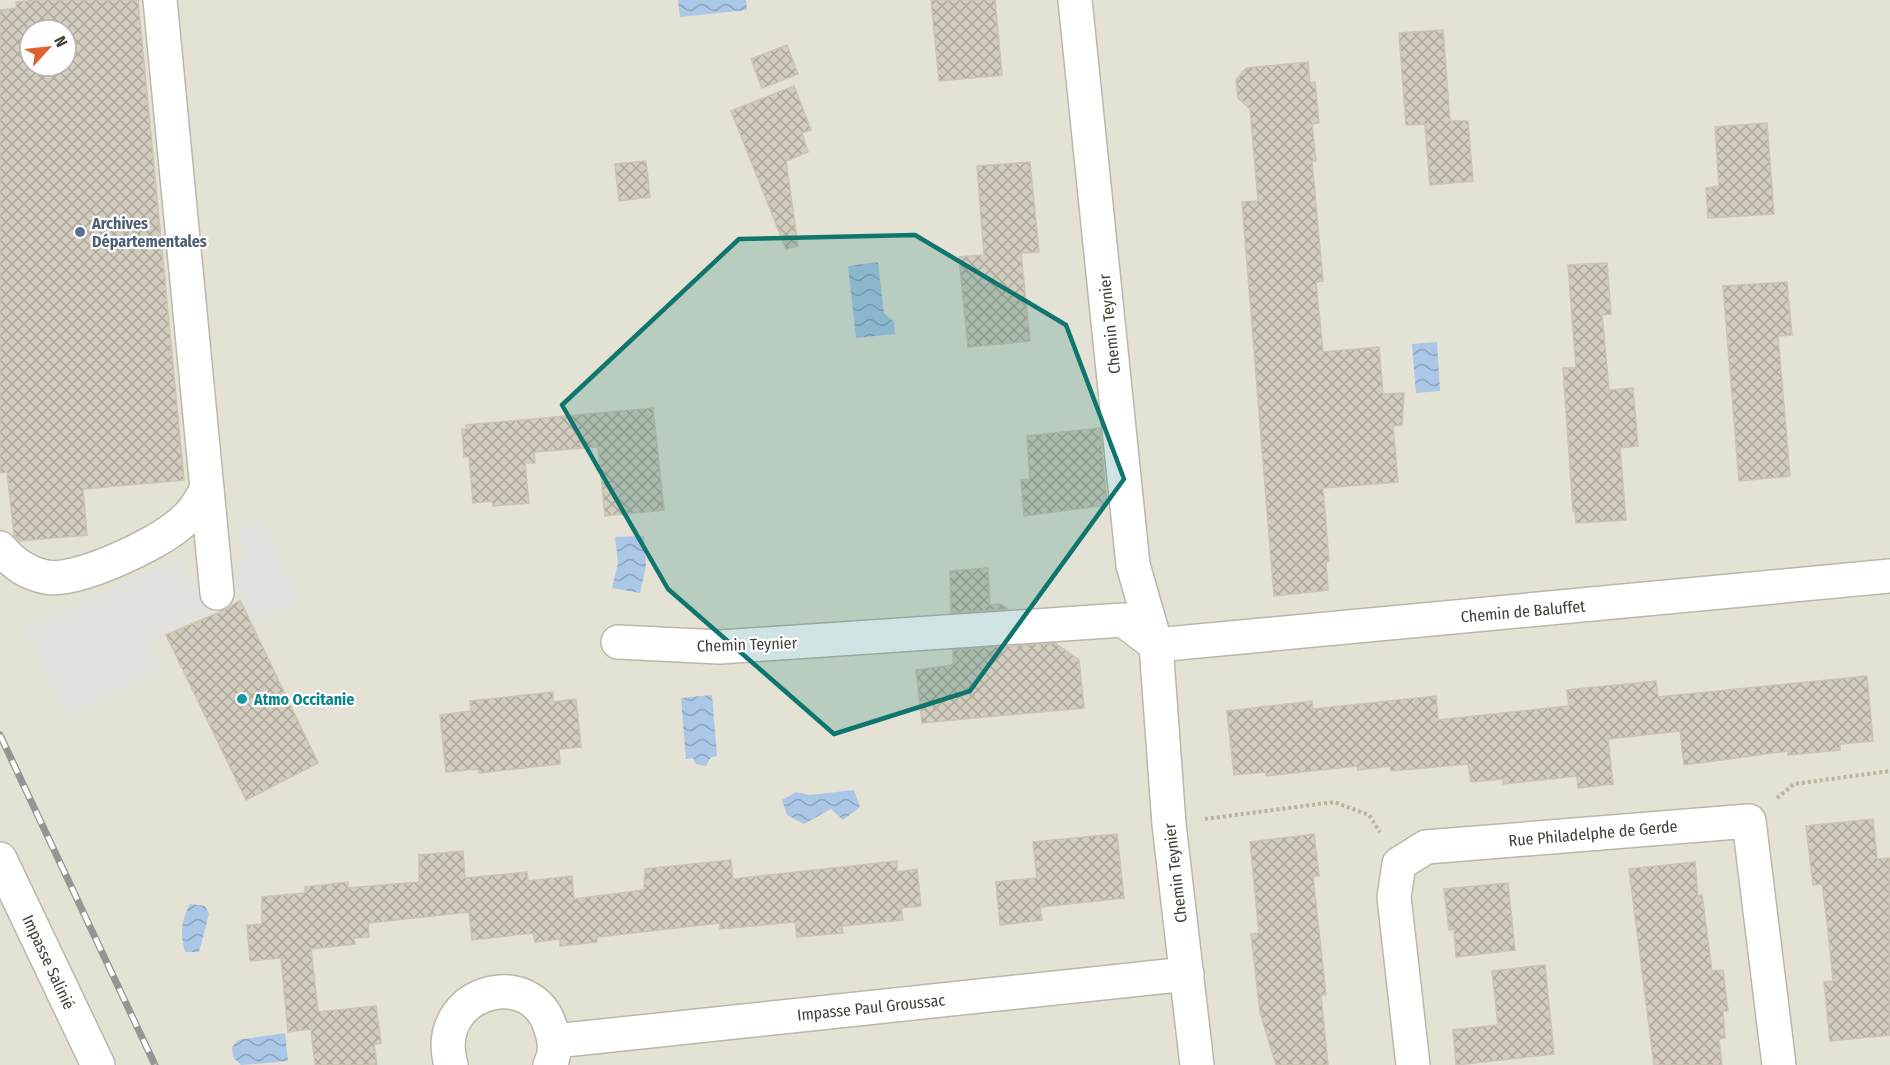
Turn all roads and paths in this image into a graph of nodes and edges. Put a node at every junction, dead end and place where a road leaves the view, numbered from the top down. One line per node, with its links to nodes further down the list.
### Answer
1 (160, 0): 3 (street)
2 (1076, 0): 8 (street, Chemin Teynier)
3 (207, 488): 4 (street); 6 (street)
4 (0, 548)
5 (1890, 576): 8 (street, Chemin de Baluffet)
6 (217, 593)
7 (618, 642): 8 (street, Chemin Teynier)
8 (1156, 645): 11 (street, Chemin Teynier)
9 (1890, 771): 10 (path)
10 (1749, 821): 13 (street, Rue Philadelphe de Gerde); 20 (street)
11 (1169, 824): 13 (path); 14 (street, Chemin Teynier)
12 (0, 859): 16 (street, Impasse Salinié)
13 (1399, 864): 19 (street)
14 (1187, 974): 15 (street, Impasse Paul Groussac); 18 (street, Chemin Teynier)
15 (552, 1053): 17 (street, Impasse Paul Groussac)
16 (98, 1065)
17 (451, 1065)
18 (1197, 1065)
19 (1413, 1065)
20 (1779, 1065)

